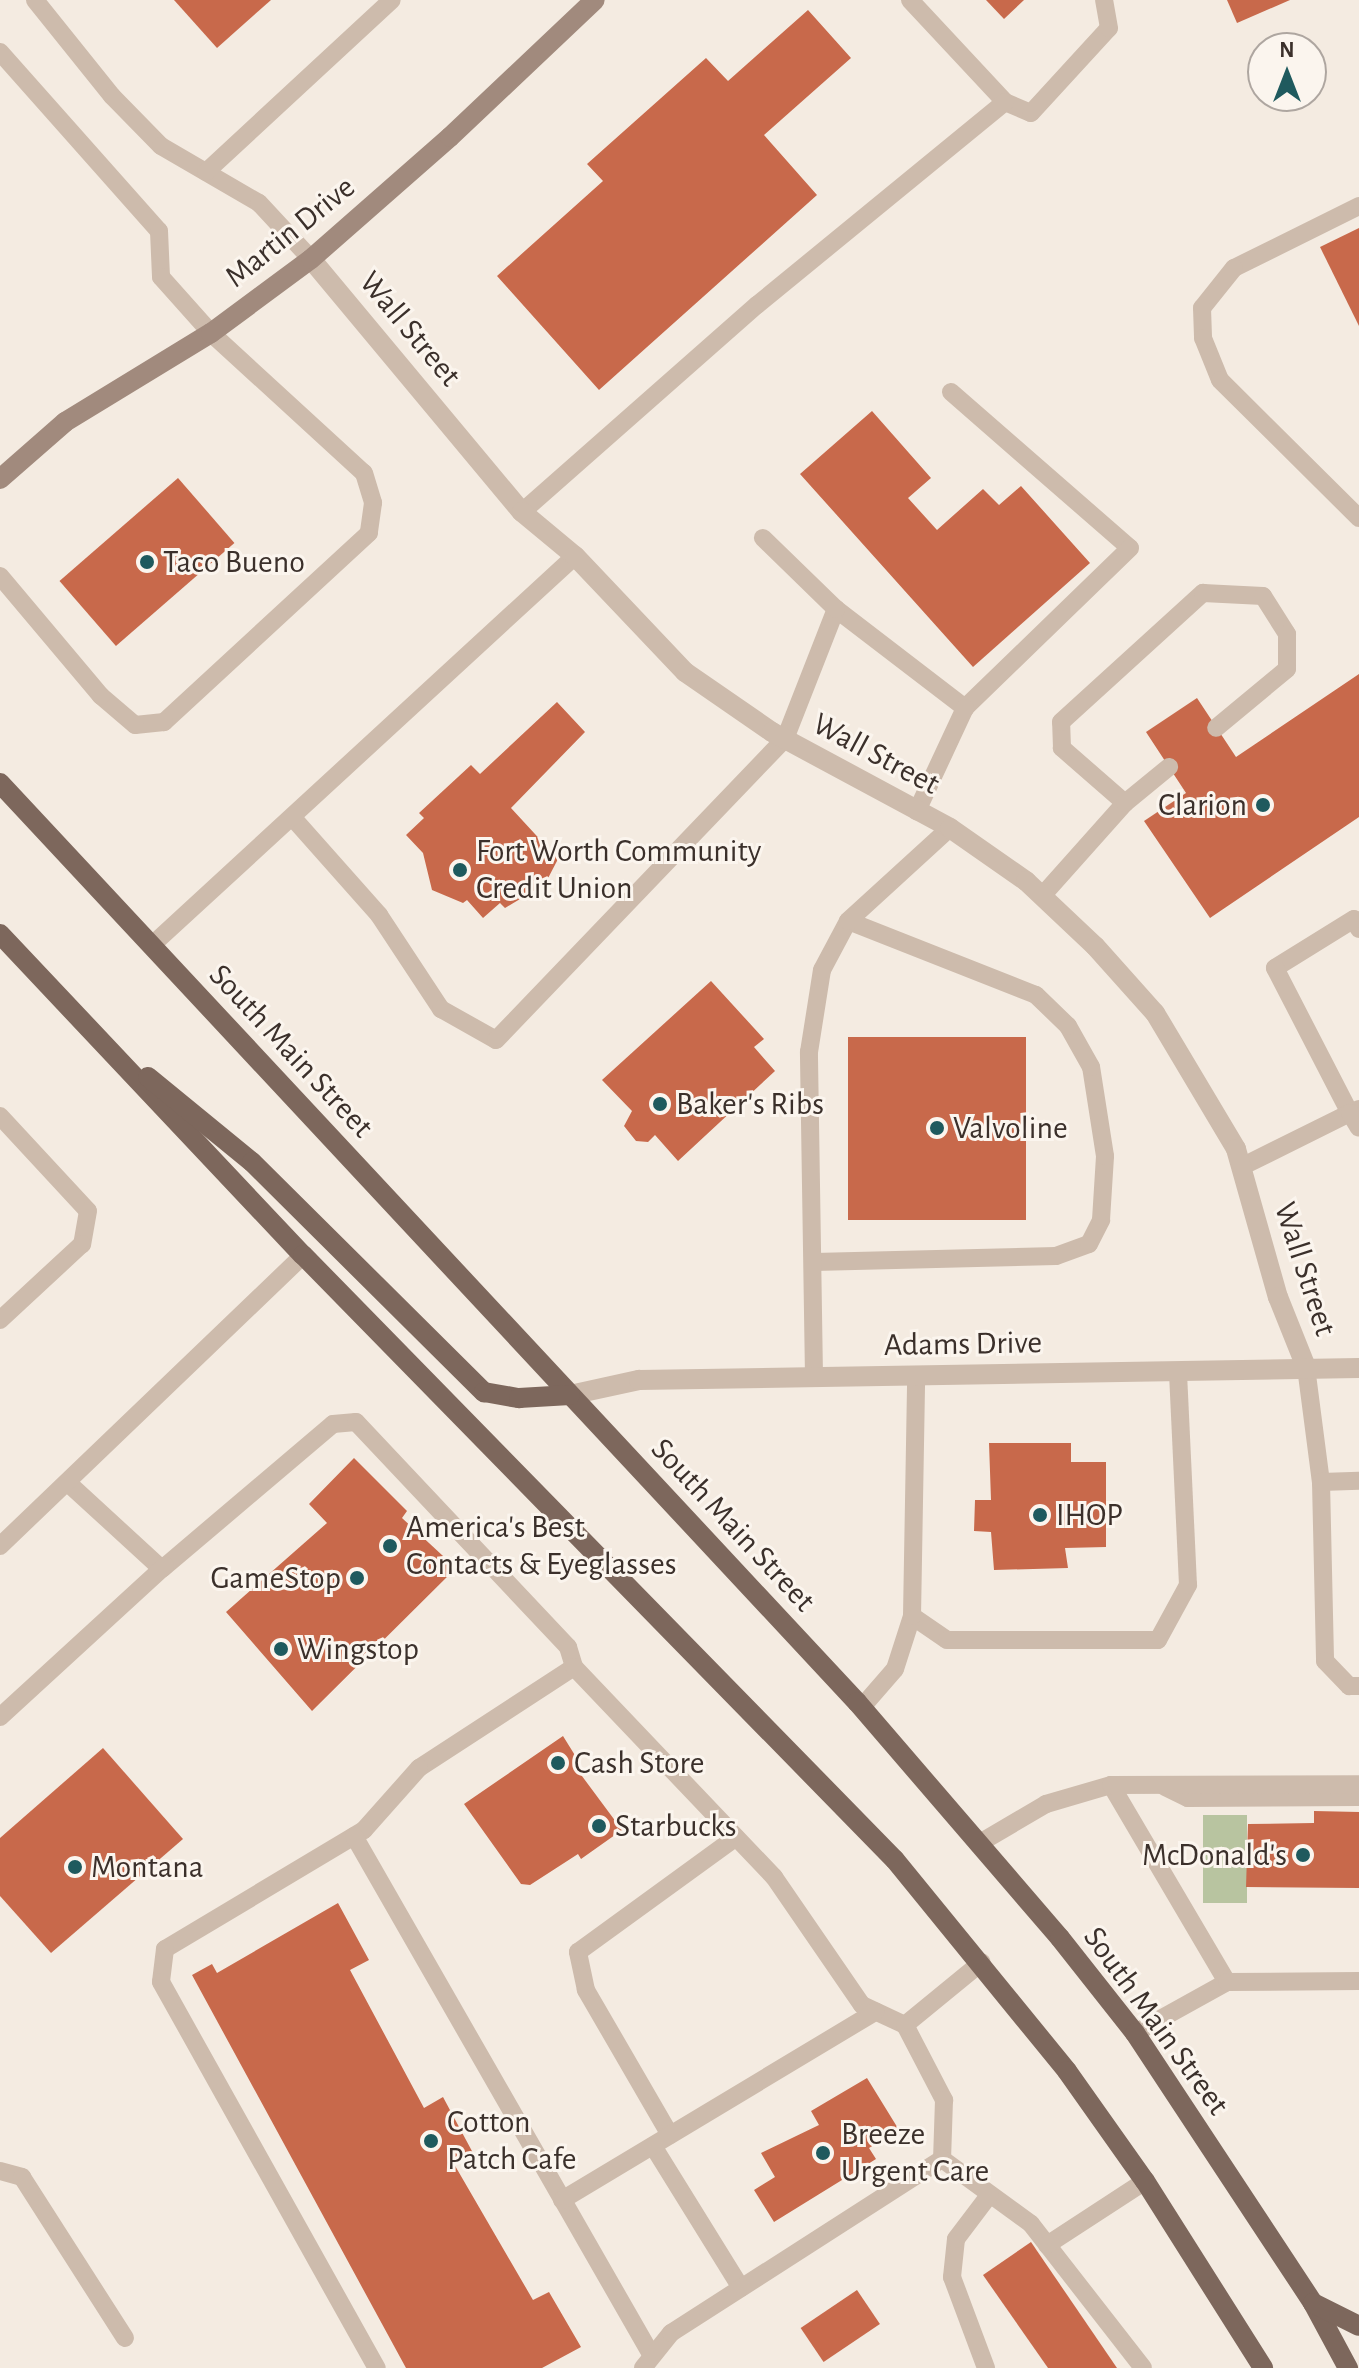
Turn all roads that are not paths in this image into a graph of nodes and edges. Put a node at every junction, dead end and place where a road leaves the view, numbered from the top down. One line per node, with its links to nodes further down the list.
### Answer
1 (35, 0): 8 (lane)
2 (392, 0): 8 (lane)
3 (594, 0): 10 (street, Martin Drive)
4 (910, 0): 7 (lane)
5 (1104, 0): 7 (lane)
6 (0, 52): 11 (lane)
7 (1005, 102): 14 (lane)
8 (206, 172): 10 (lane)
9 (1359, 206): 15 (lane)
10 (311, 259): 11 (street, Martin Drive); 14 (street, Wall Street)
11 (211, 333): 13 (street, Martin Drive); 18 (lane)
12 (951, 392): 20 (lane)
13 (0, 479)
14 (522, 512): 17 (street, Wall Street)
15 (1359, 518)
16 (763, 538): 19 (lane)
17 (575, 556): 22 (street, Wall Street); 27 (lane)
18 (0, 576)
19 (836, 609): 20 (lane); 22 (lane)
20 (965, 708): 26 (lane)
21 (1216, 728): 25 (lane)
22 (785, 739): 26 (street, Wall Street); 27 (lane)
23 (1169, 767): 25 (lane)
24 (0, 783): 33 (main road, South Main Street)
25 (1125, 803): 29 (lane)
26 (917, 811): 28 (street, Wall Street)
27 (293, 818): 33 (lane)
28 (950, 828): 29 (street, Wall Street); 30 (lane)
29 (1042, 896): 37 (street, Wall Street)
30 (848, 921): 39 (lane); 39 (lane)
31 (1359, 929): 36 (lane)
32 (0, 934): 34 (main road)
33 (151, 946): 46 (main road, South Main Street)
34 (80, 1021): 38 (main road); 46 (main road)
35 (0, 1116): 40 (lane)
36 (1356, 1117): 37 (lane)
37 (1241, 1167): 41 (street, Wall Street)
38 (303, 1255): 49 (lane); 64 (main road)
39 (814, 1262): 45 (lane)
40 (0, 1320)
41 (1306, 1367): 42 (street, Adams Drive); 43 (street, Adams Drive); 48 (lane)
42 (1359, 1368)
43 (1178, 1371): 44 (street, Adams Drive); 52 (lane)
44 (916, 1375): 45 (street, Adams Drive); 52 (lane)
45 (814, 1376): 46 (street, Adams Drive)
46 (570, 1395): 55 (main road, South Main Street)
47 (1359, 1481): 48 (lane)
48 (1321, 1482): 54 (lane)
49 (68, 1483): 50 (lane); 51 (lane)
50 (0, 1546)
51 (165, 1566): 53 (lane); 56 (lane)
52 (912, 1616): 55 (lane)
53 (574, 1667): 61 (lane); 62 (lane)
54 (1359, 1686)
55 (862, 1707): 63 (main road, South Main Street)
56 (0, 1717)
57 (1160, 1784): 58 (lane); 59 (lane); 60 (lane)
58 (1359, 1784)
59 (1111, 1785): 63 (lane); 66 (lane)
60 (1359, 1797)
61 (354, 1836): 76 (lane); 83 (lane)
62 (736, 1837): 67 (lane); 70 (lane)
63 (978, 1844): 69 (main road, South Main Street)
64 (982, 1962): 68 (lane); 74 (main road)
65 (1359, 1981): 66 (lane)
66 (1227, 1982): 69 (lane)
67 (876, 2011): 68 (lane); 70 (lane)
68 (905, 2025): 72 (lane)
69 (1135, 2033): 79 (main road, South Main Street)
70 (670, 2135): 71 (lane)
71 (653, 2146): 76 (lane); 78 (lane)
72 (942, 2159): 75 (lane); 78 (lane)
73 (0, 2171): 81 (lane)
74 (1145, 2181): 77 (lane); 86 (main road)
75 (990, 2194): 77 (lane); 84 (lane)
76 (562, 2200): 82 (lane)
77 (1047, 2245): 85 (lane)
78 (741, 2288): 82 (lane)
79 (1313, 2303): 80 (main road); 87 (main road, South Main Street)
80 (1359, 2326)
81 (125, 2338)
82 (648, 2362)
83 (377, 2368)
84 (986, 2368)
85 (1143, 2368)
86 (1263, 2368)
87 (1348, 2368)

